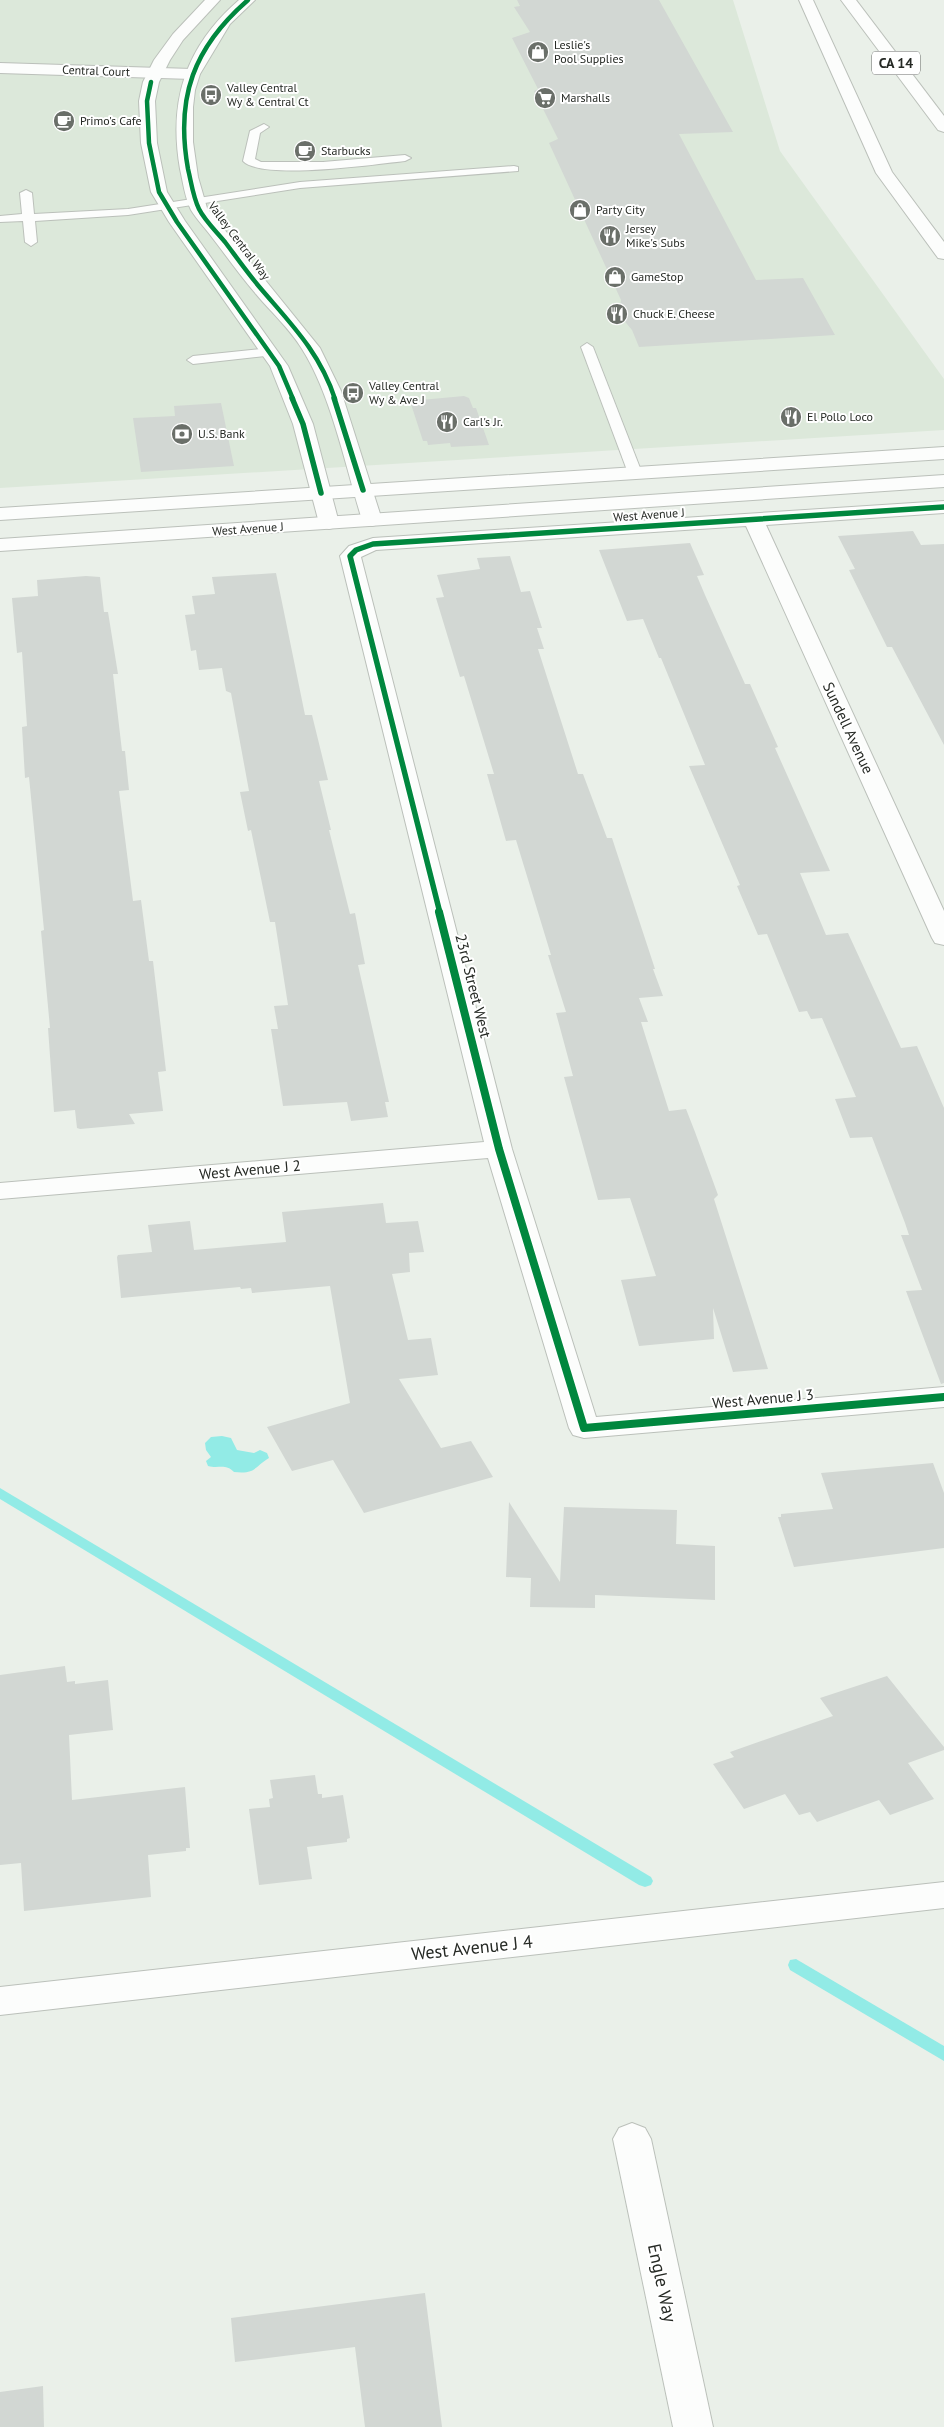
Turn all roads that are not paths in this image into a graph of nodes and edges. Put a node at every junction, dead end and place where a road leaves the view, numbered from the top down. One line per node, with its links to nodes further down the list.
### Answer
1 (213, 0): 8 (main road)
2 (231, 0): 6 (main road)
3 (248, 0): 6 (main road, Valley Central Way)
4 (806, 0): 21 (main road)
5 (848, 0): 11 (main road, CA 14)
6 (224, 21): 10 (main road, Valley Central Way)
7 (0, 68): 8 (main road, Central Court)
8 (153, 77): 9 (main road, Central Court); 10 (main road, Central Court); 17 (main road)
9 (0, 79)
10 (190, 79): 16 (main road, Valley Central Way)
11 (944, 126)
12 (264, 127): 13 (lane)
13 (405, 158)
14 (514, 169): 16 (lane)
15 (26, 193): 18 (lane)
16 (196, 201): 17 (lane); 28 (main road, Valley Central Way)
17 (167, 206): 18 (lane); 23 (main road)
18 (29, 218): 19 (lane); 20 (lane)
19 (0, 219)
20 (31, 242)
21 (944, 254)
22 (587, 347): 26 (lane)
23 (270, 352): 24 (lane); 29 (main road)
24 (193, 360)
25 (944, 453): 26 (main road)
26 (635, 473): 28 (main road)
27 (944, 481): 33 (main road, West Avenue J)
28 (364, 490): 29 (main road); 33 (main road, Valley Central Way)
29 (321, 493): 31 (main road); 34 (main road)
30 (944, 507): 32 (main road, West Avenue J)
31 (0, 514)
32 (753, 519): 36 (main road, West Avenue J); 37 (main road, Sundell Avenue)
33 (372, 520): 34 (main road, West Avenue J)
34 (329, 523): 35 (main road, West Avenue J)
35 (0, 545)
36 (356, 550): 38 (main road, 23rd Street West)
37 (944, 938)
38 (500, 1149): 39 (main road, West Avenue J 2); 41 (main road, 23rd Street West)
39 (0, 1192)
40 (944, 1396): 41 (main road, West Avenue J 3)
41 (584, 1428)
42 (944, 1895): 43 (main road, West Avenue J 4)
43 (0, 2001)
44 (632, 2139): 45 (main road, Engle Way)
45 (693, 2427)

